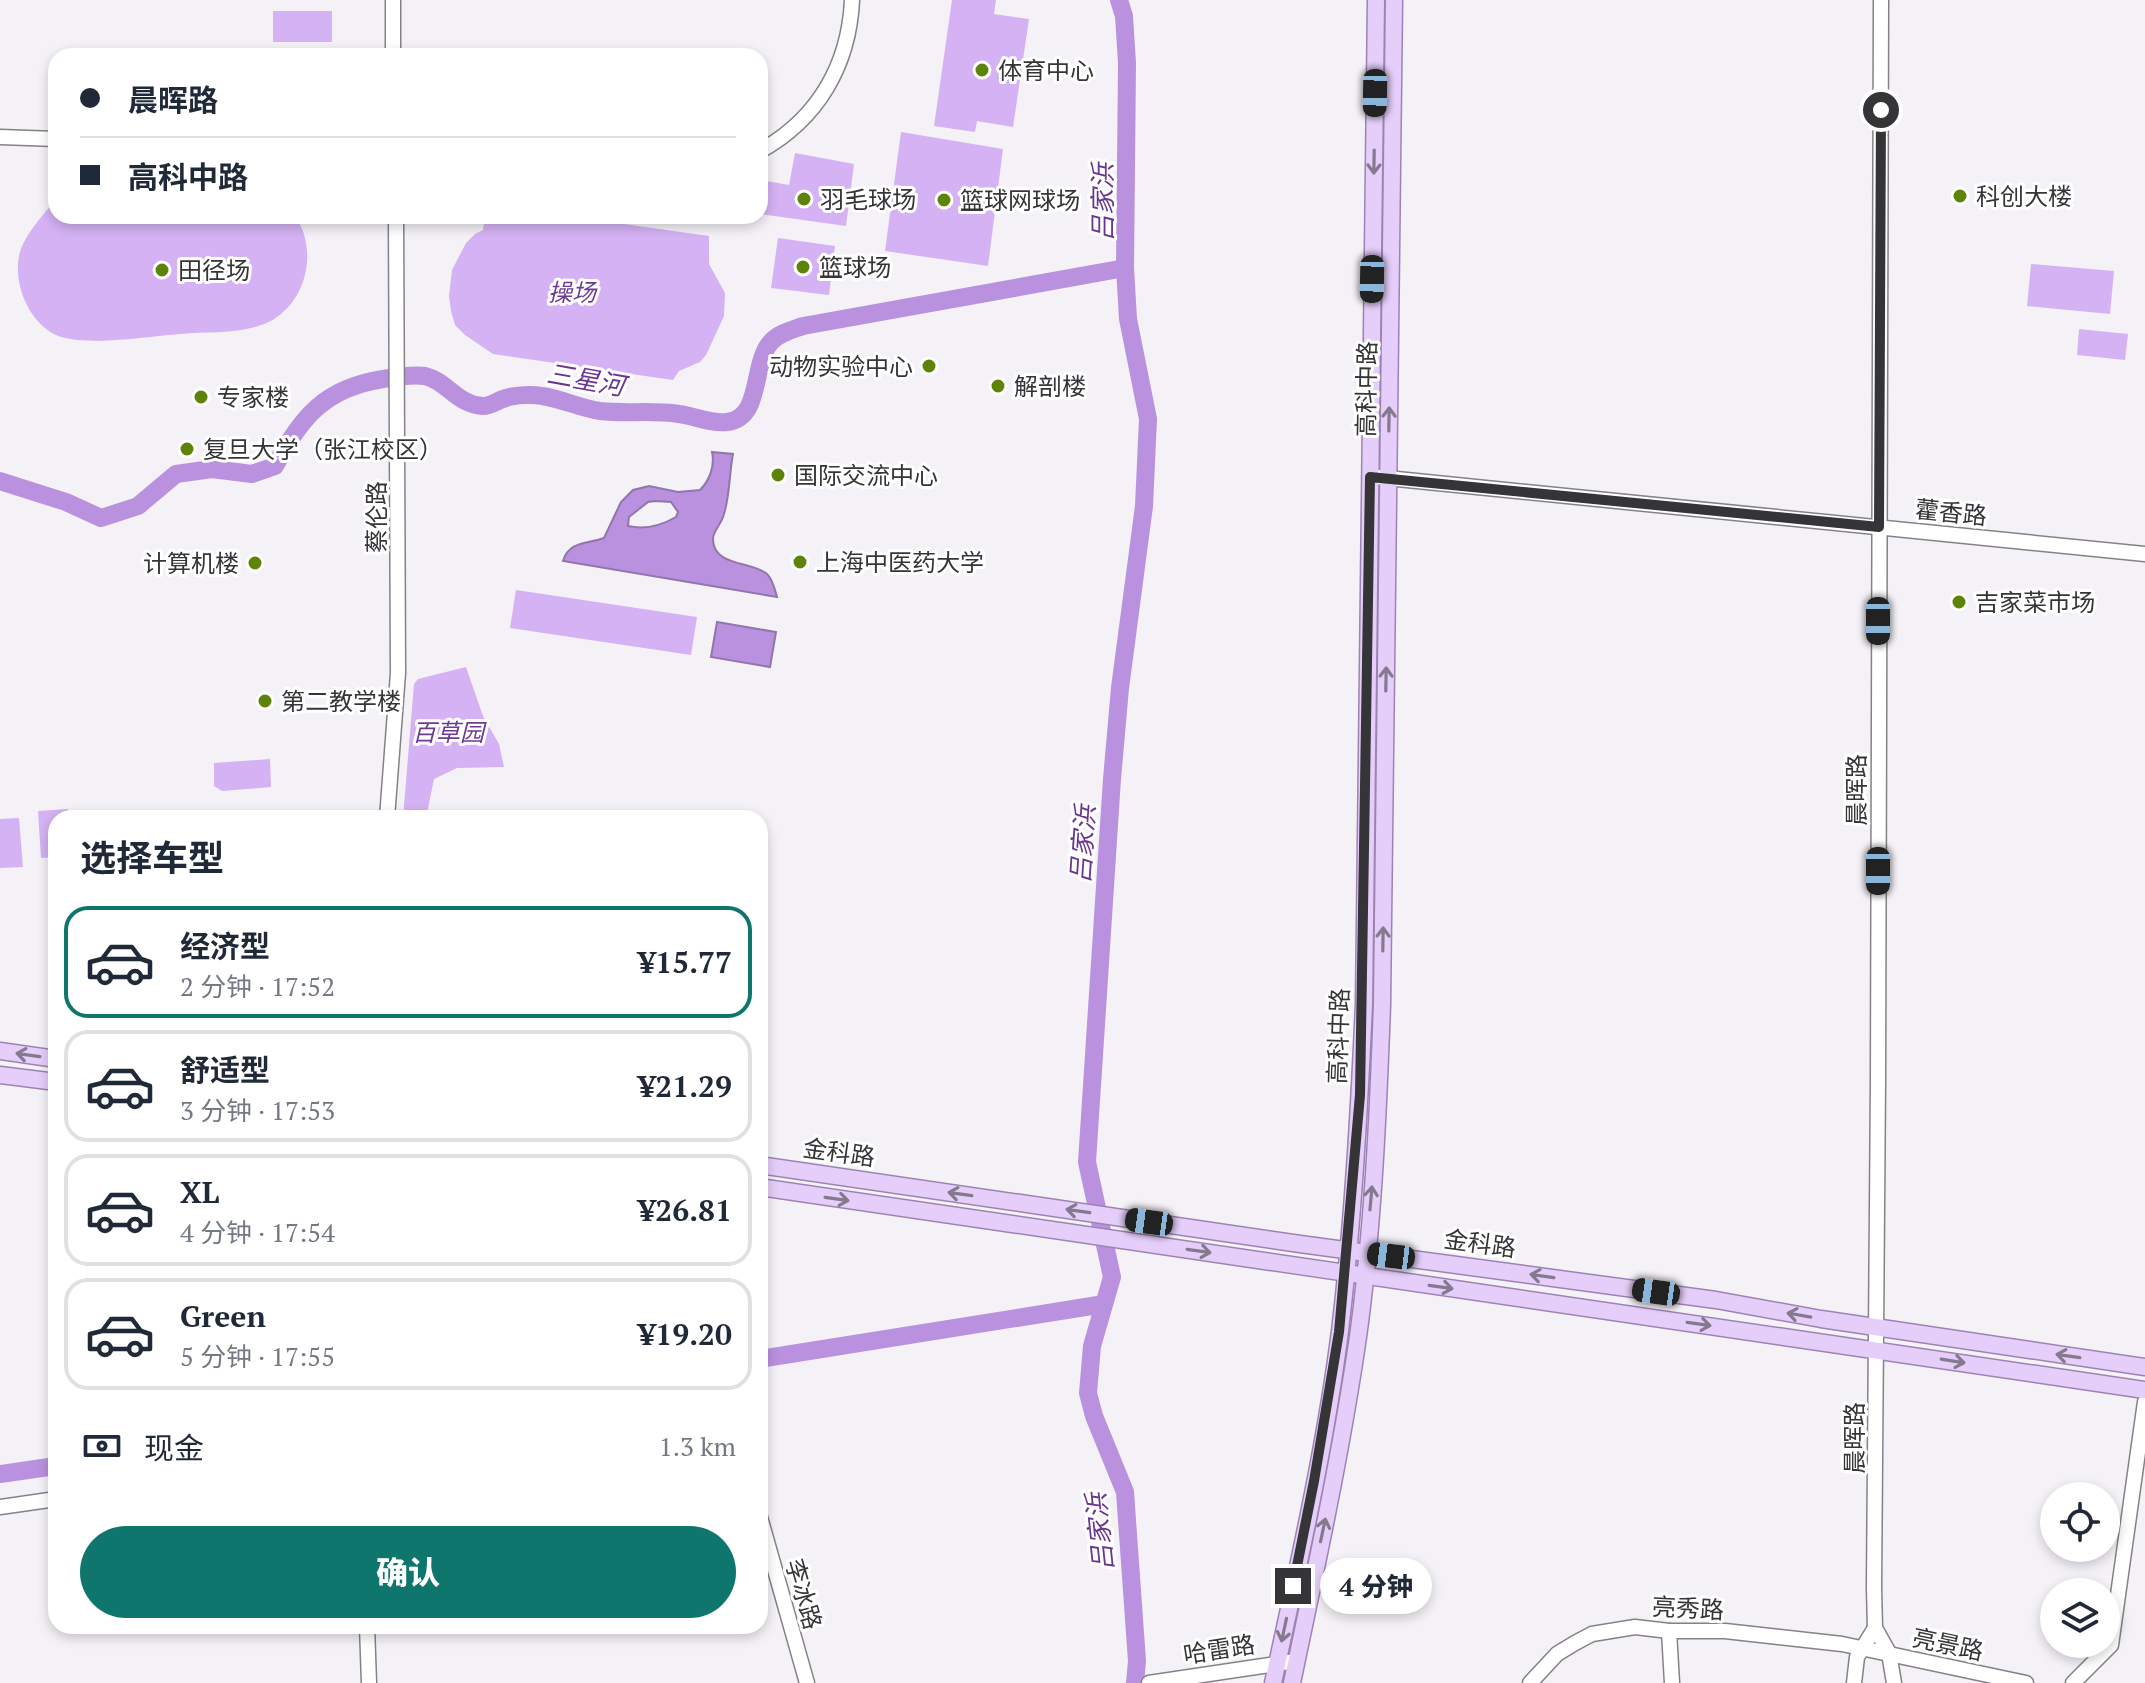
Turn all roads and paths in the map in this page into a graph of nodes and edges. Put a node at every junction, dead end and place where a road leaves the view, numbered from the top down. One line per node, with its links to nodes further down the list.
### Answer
1 (393, 0): 7 (street)
2 (845, 0): 9 (street)
3 (852, 0): 11 (street)
4 (1376, 0): 14 (main road, 高科中路, one-way to 14)
5 (1394, 0): 15 (main road, 高科中路, one-way to 5)
6 (1881, 0): 16 (street, 晨晖路)
7 (393, 48)
8 (0, 137): 10 (street)
9 (768, 137)
10 (48, 139)
11 (768, 146)
12 (393, 224): 13 (street, 蔡伦路)
13 (395, 398): 18 (street, 蔡伦路); 19 (street, 蔡伦路)
14 (1370, 477): 15 (street, 藿香路); 26 (main road, 高科中路)
15 (1389, 478): 16 (street, 藿香路); 27 (main road, 高科中路, one-way to 15)
16 (1879, 527): 17 (street, 藿香路); 30 (street, 晨晖路)
17 (2145, 554)
18 (380, 810)
19 (388, 810)
20 (0, 1051): 21 (main road, one-way to 20)
21 (48, 1058)
22 (0, 1075): 23 (main road)
23 (48, 1081)
24 (768, 1166): 26 (main road, 金科路, one-way to 24)
25 (768, 1188): 28 (main road, 金科路, one-way to 28)
26 (1348, 1250): 27 (main road, 金科路); 28 (main road, 高科中路)
27 (1367, 1252): 29 (main road, 高科中路); 30 (main road, 金科路, one-way to 27)
28 (1345, 1273): 29 (main road, 金科路); 45 (main road, 高科中路, one-way to 45)
29 (1364, 1276): 31 (main road, 金科路, one-way to 31); 44 (main road, 高科中路, one-way to 29)
30 (1876, 1327): 31 (street, 晨晖路); 32 (main road, 金科路, one-way to 30)
31 (1876, 1349): 33 (main road, 金科路, one-way to 33); 38 (street, 晨晖路)
32 (2145, 1367)
33 (2145, 1390)
34 (2145, 1402): 57 (street)
35 (48, 1500): 36 (street)
36 (0, 1507)
37 (768, 1545): 49 (street, 李冰路)
38 (1875, 1628): 42 (street); 43 (street, 晨晖路)
39 (1669, 1631): 42 (street, 亮秀路); 52 (street, 亮秀路); 53 (street)
40 (361, 1634): 47 (street)
41 (367, 1634): 48 (street)
42 (1861, 1647): 43 (street, 亮景路); 54 (street)
43 (1889, 1653): 55 (street, 晨晖路); 56 (street, 亮景路)
44 (1296, 1661): 45 (street, 哈雷路); 51 (main road, 高科中路)
45 (1277, 1663): 46 (street, 哈雷路); 50 (main road, 高科中路)
46 (1152, 1682)
47 (362, 1683)
48 (369, 1683)
49 (807, 1683)
50 (1273, 1683)
51 (1292, 1683)
52 (1530, 1683)
53 (1672, 1683)
54 (1854, 1683)
55 (1894, 1683)
56 (2026, 1683)
57 (2073, 1683)

